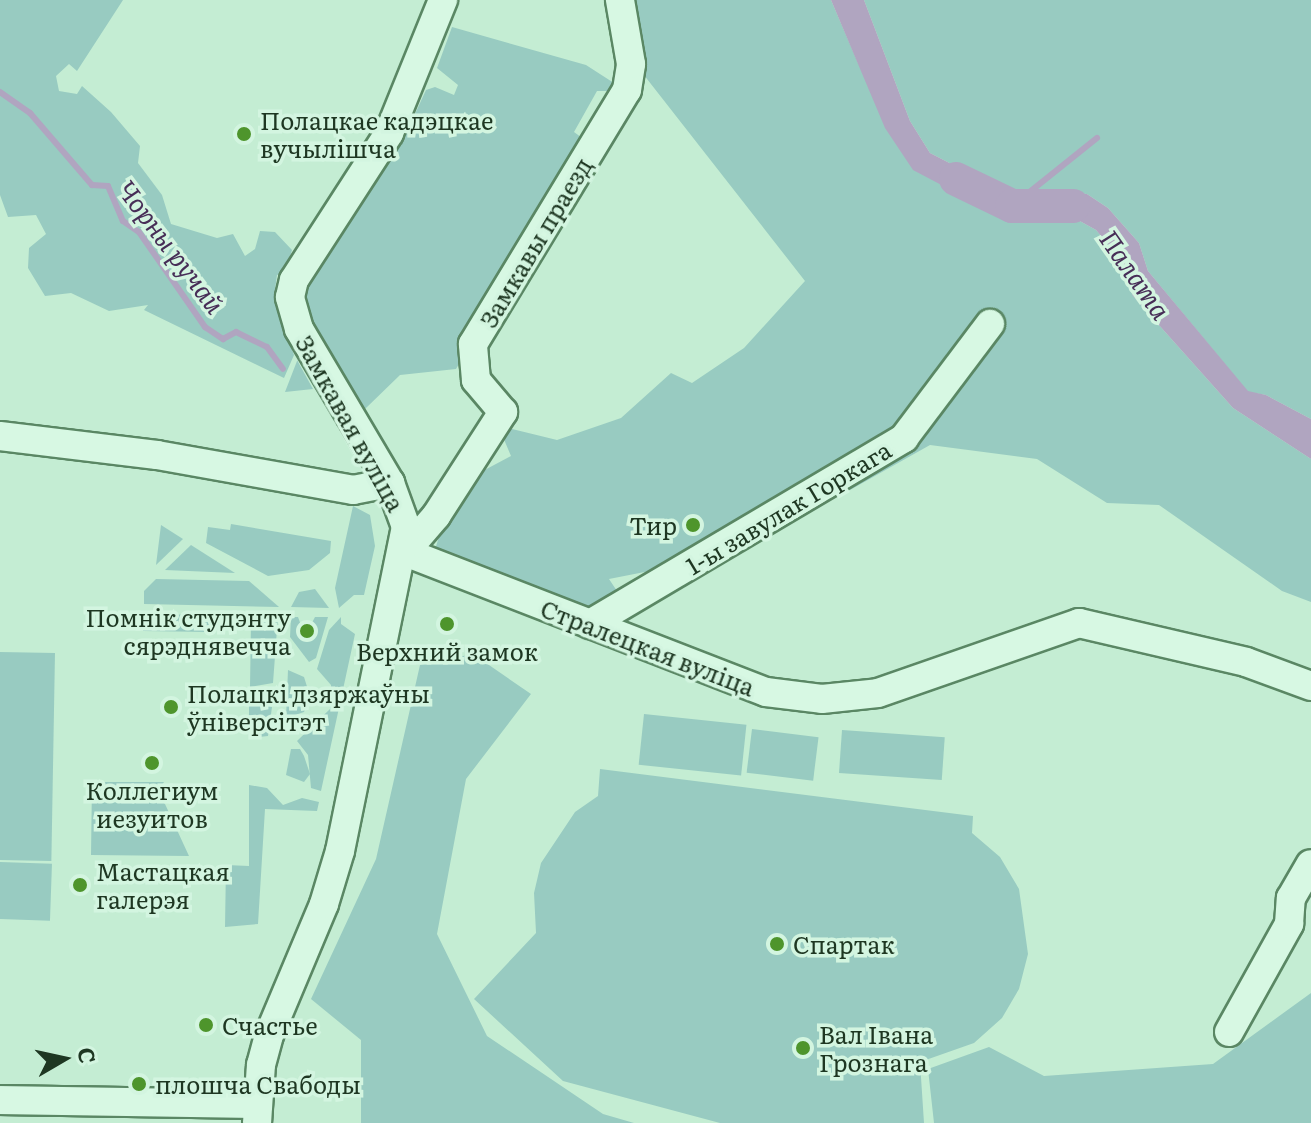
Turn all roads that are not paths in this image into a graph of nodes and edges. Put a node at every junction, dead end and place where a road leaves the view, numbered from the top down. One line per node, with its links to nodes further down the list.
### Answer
1 (443, 0): 5 (street, Замкавая вуліца)
2 (620, 0): 6 (street, Замкавы праезд)
3 (990, 324): 7 (street, 1-ы завулак Горкага)
4 (0, 436): 5 (street)
5 (390, 483): 6 (street, Замкавая вуліца)
6 (405, 552): 7 (street, Стралецкая вуліца); 12 (street, Замкавая вуліца)
7 (590, 624): 8 (street, Стралецкая вуліца)
8 (1311, 686)
9 (1311, 864): 10 (street)
10 (1229, 1032)
11 (0, 1100): 12 (street)
12 (257, 1114)

